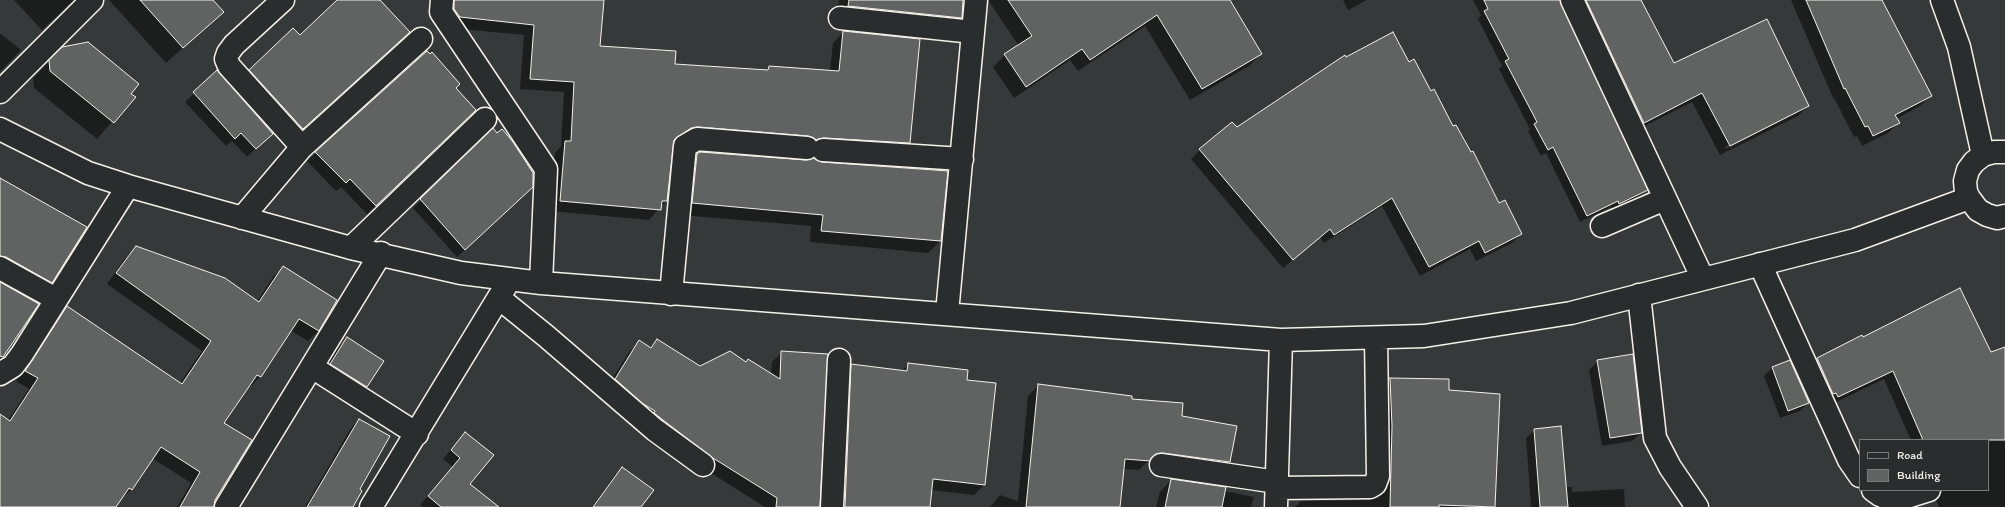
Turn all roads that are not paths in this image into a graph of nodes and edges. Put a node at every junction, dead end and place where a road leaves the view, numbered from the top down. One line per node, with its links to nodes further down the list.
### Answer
1 (92, 0): 10 (street)
2 (283, 0): 13 (street)
3 (442, 0): 29 (street)
4 (976, 0): 8 (street)
5 (1572, 0): 19 (street)
6 (1942, 0): 15 (street)
7 (840, 18): 8 (street)
8 (973, 32): 16 (street)
9 (421, 39): 13 (street)
10 (0, 92)
11 (485, 119): 23 (street)
12 (0, 129): 17 (street)
13 (302, 147): 21 (street)
14 (2005, 152): 15 (street)
15 (1984, 155): 18 (street)
16 (962, 159): 30 (street); 34 (street)
17 (128, 186): 21 (street); 33 (street)
18 (1969, 198): 20 (street); 25 (street)
19 (1665, 199): 22 (street); 28 (street)
20 (2005, 216)
21 (242, 218): 23 (street)
22 (1602, 226)
23 (351, 248): 24 (street)
24 (382, 254): 27 (street); 38 (street)
25 (1760, 264): 28 (street); 43 (street)
26 (0, 268): 33 (street)
27 (510, 279): 29 (street); 32 (street)
28 (1703, 279): 31 (street)
29 (541, 283): 30 (street)
30 (671, 294): 34 (street)
31 (1639, 296): 35 (street); 50 (street)
32 (499, 298): 40 (street); 42 (street)
33 (56, 300): 39 (street)
34 (947, 313): 36 (street)
35 (1376, 338): 36 (street); 46 (street)
36 (1281, 340): 46 (street)
37 (839, 360): 49 (street)
38 (312, 367): 40 (street); 47 (street)
39 (0, 374)
40 (417, 434): 48 (street)
41 (1161, 465): 46 (street)
42 (703, 466)
43 (1859, 475)
44 (1875, 491): 45 (street)
45 (1926, 491)
46 (1277, 492)
47 (226, 507)
48 (371, 507)
49 (832, 507)
50 (1698, 507)

